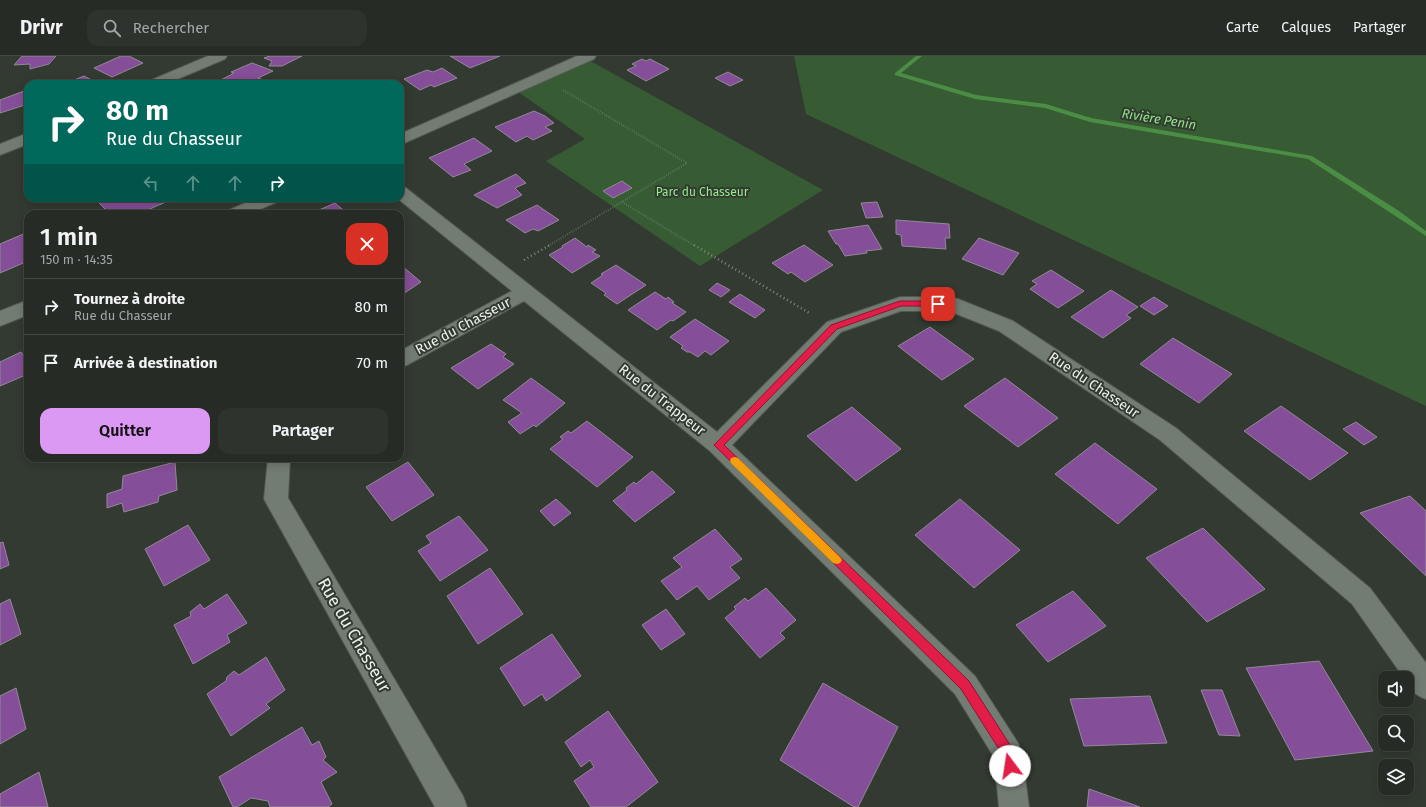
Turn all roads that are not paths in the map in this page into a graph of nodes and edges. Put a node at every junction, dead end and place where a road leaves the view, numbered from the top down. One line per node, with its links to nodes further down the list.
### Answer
1 (220, 56): 3 (street)
2 (589, 56): 4 (street)
3 (163, 80)
4 (404, 138)
5 (24, 140): 6 (street)
6 (0, 150)
7 (404, 195): 10 (street, Rue du Trappeur)
8 (262, 202): 9 (street)
9 (244, 210)
10 (526, 292): 13 (street, Rue du Chasseur); 14 (street, Rue du Trappeur)
11 (24, 309): 12 (street)
12 (0, 319)
13 (404, 358)
14 (718, 445): 16 (street, Rue du Chasseur); 18 (street, Rue du Trappeur)
15 (279, 462): 17 (street, Rue du Chasseur)
16 (1426, 686)
17 (452, 807)
18 (1014, 807)

